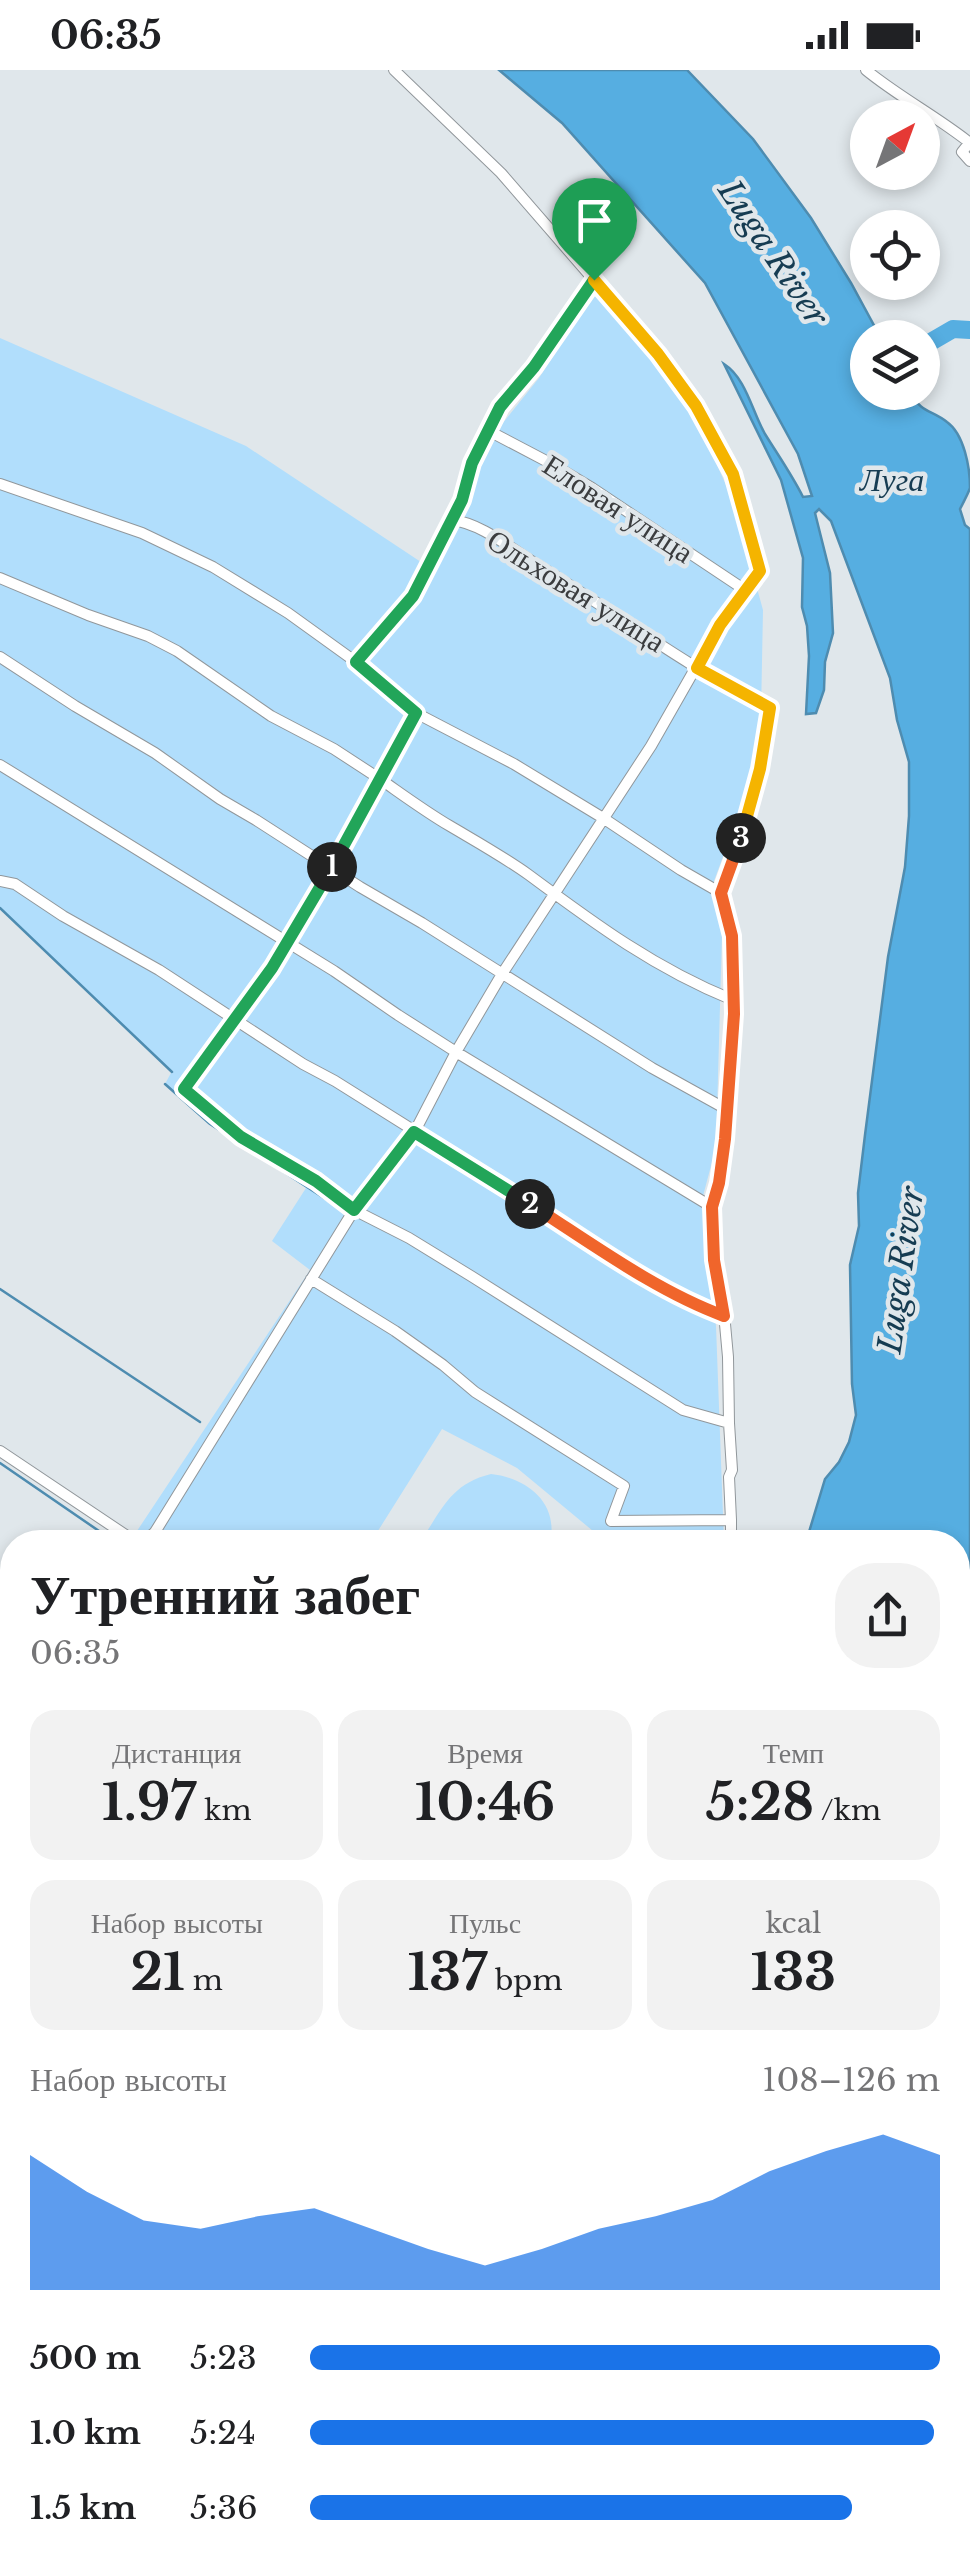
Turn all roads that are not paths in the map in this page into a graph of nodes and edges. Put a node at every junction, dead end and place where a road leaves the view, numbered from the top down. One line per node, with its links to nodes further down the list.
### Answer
1 (394, 70): 5 (street)
2 (866, 70): 3 (street)
3 (970, 142): 4 (street)
4 (970, 161)
5 (594, 280): 6 (street); 10 (street)
6 (489, 431): 8 (street); 10 (street, Еловая улица)
7 (0, 484): 12 (street)
8 (452, 520): 12 (street); 13 (street, Ольховая улица)
9 (0, 578): 16 (street)
10 (746, 590): 13 (street)
11 (0, 656): 18 (street)
12 (356, 662): 14 (street)
13 (697, 668): 17 (street); 20 (street, Ольховая улица)
14 (416, 713): 16 (street); 17 (street)
15 (0, 765): 22 (street)
16 (380, 779): 18 (street); 21 (street)
17 (603, 818): 20 (street); 21 (street)
18 (332, 867): 22 (street); 23 (street)
19 (0, 881): 25 (street)
20 (721, 893): 24 (street)
21 (553, 895): 23 (street); 24 (street)
22 (288, 942): 25 (street); 26 (street)
23 (502, 974): 26 (street); 27 (street)
24 (733, 1000): 27 (street)
25 (236, 1018): 28 (street); 30 (street)
26 (456, 1052): 28 (street); 29 (street)
27 (726, 1109): 29 (street)
28 (416, 1134): 30 (street); 32 (street)
29 (712, 1207): 32 (street)
30 (354, 1210): 31 (street); 33 (street)
31 (312, 1279): 35 (street); 37 (street)
32 (724, 1316): 33 (street)
33 (729, 1423): 35 (street)
34 (0, 1451): 36 (street)
35 (730, 1520): 38 (street)
36 (121, 1530)
37 (156, 1530)
38 (731, 1530)

